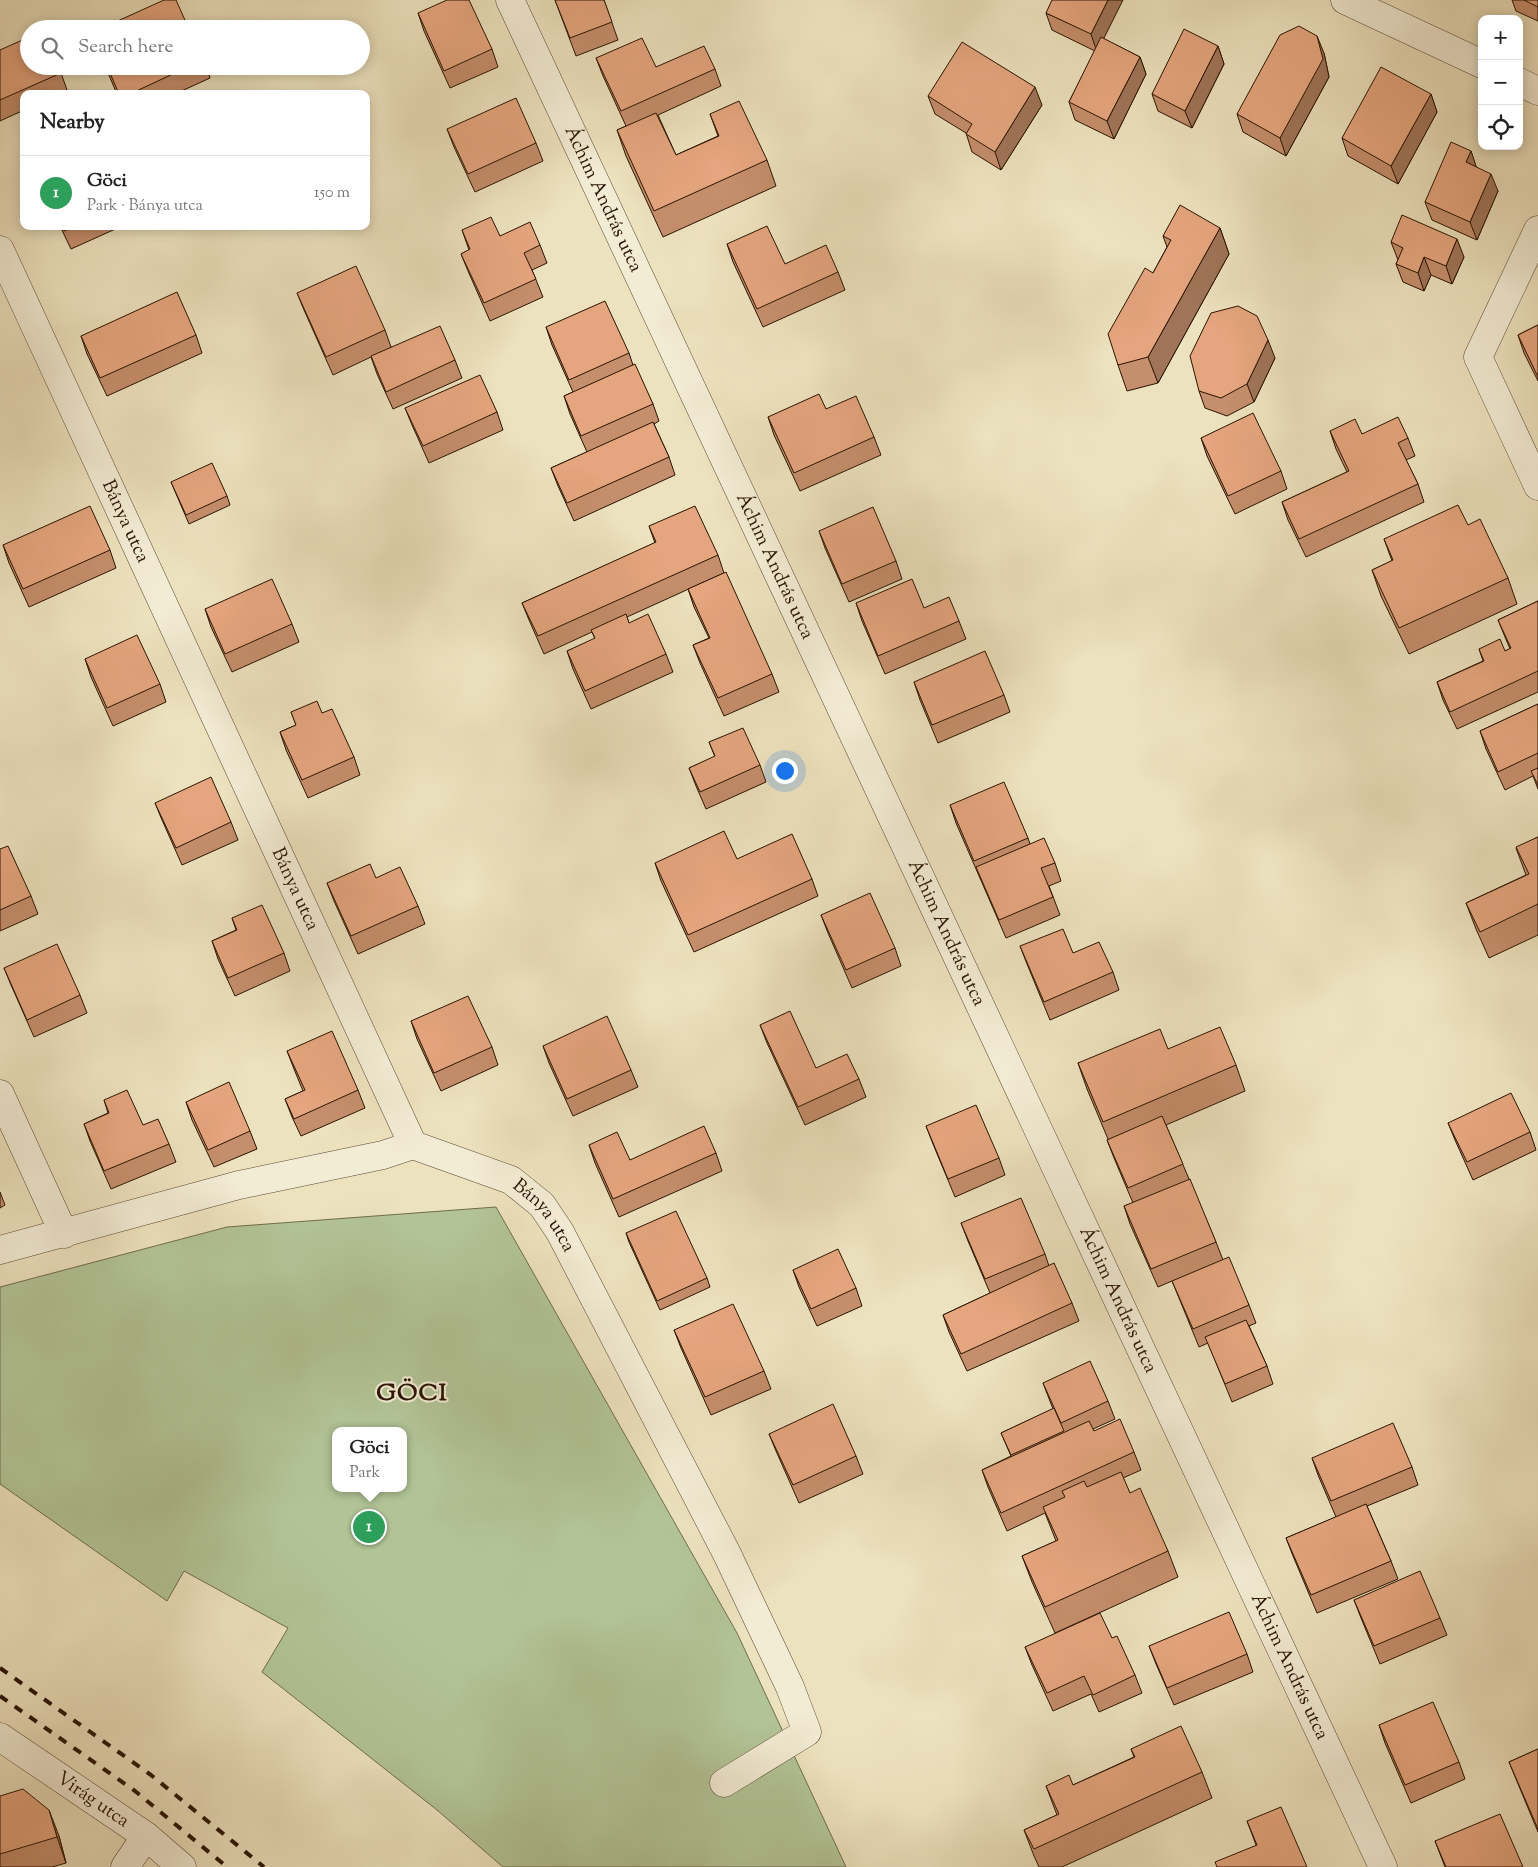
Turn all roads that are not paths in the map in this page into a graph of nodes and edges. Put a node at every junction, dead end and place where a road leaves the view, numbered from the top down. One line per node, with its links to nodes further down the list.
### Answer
1 (510, 0): 18 (street, Áchim András utca)
2 (1345, 0): 3 (street)
3 (1478, 62)
4 (1523, 84): 5 (street)
5 (1538, 90)
6 (1538, 230): 8 (street)
7 (0, 250): 10 (street, Bánya utca)
8 (1538, 486)
9 (0, 1094): 11 (street)
10 (412, 1145): 11 (street); 14 (street, Bánya utca)
11 (64, 1234): 12 (street)
12 (0, 1250)
13 (0, 1737): 15 (street, Virág utca)
14 (724, 1783)
15 (146, 1836): 16 (street); 17 (street, Virág utca)
16 (125, 1867)
17 (182, 1867)
18 (1383, 1867)

